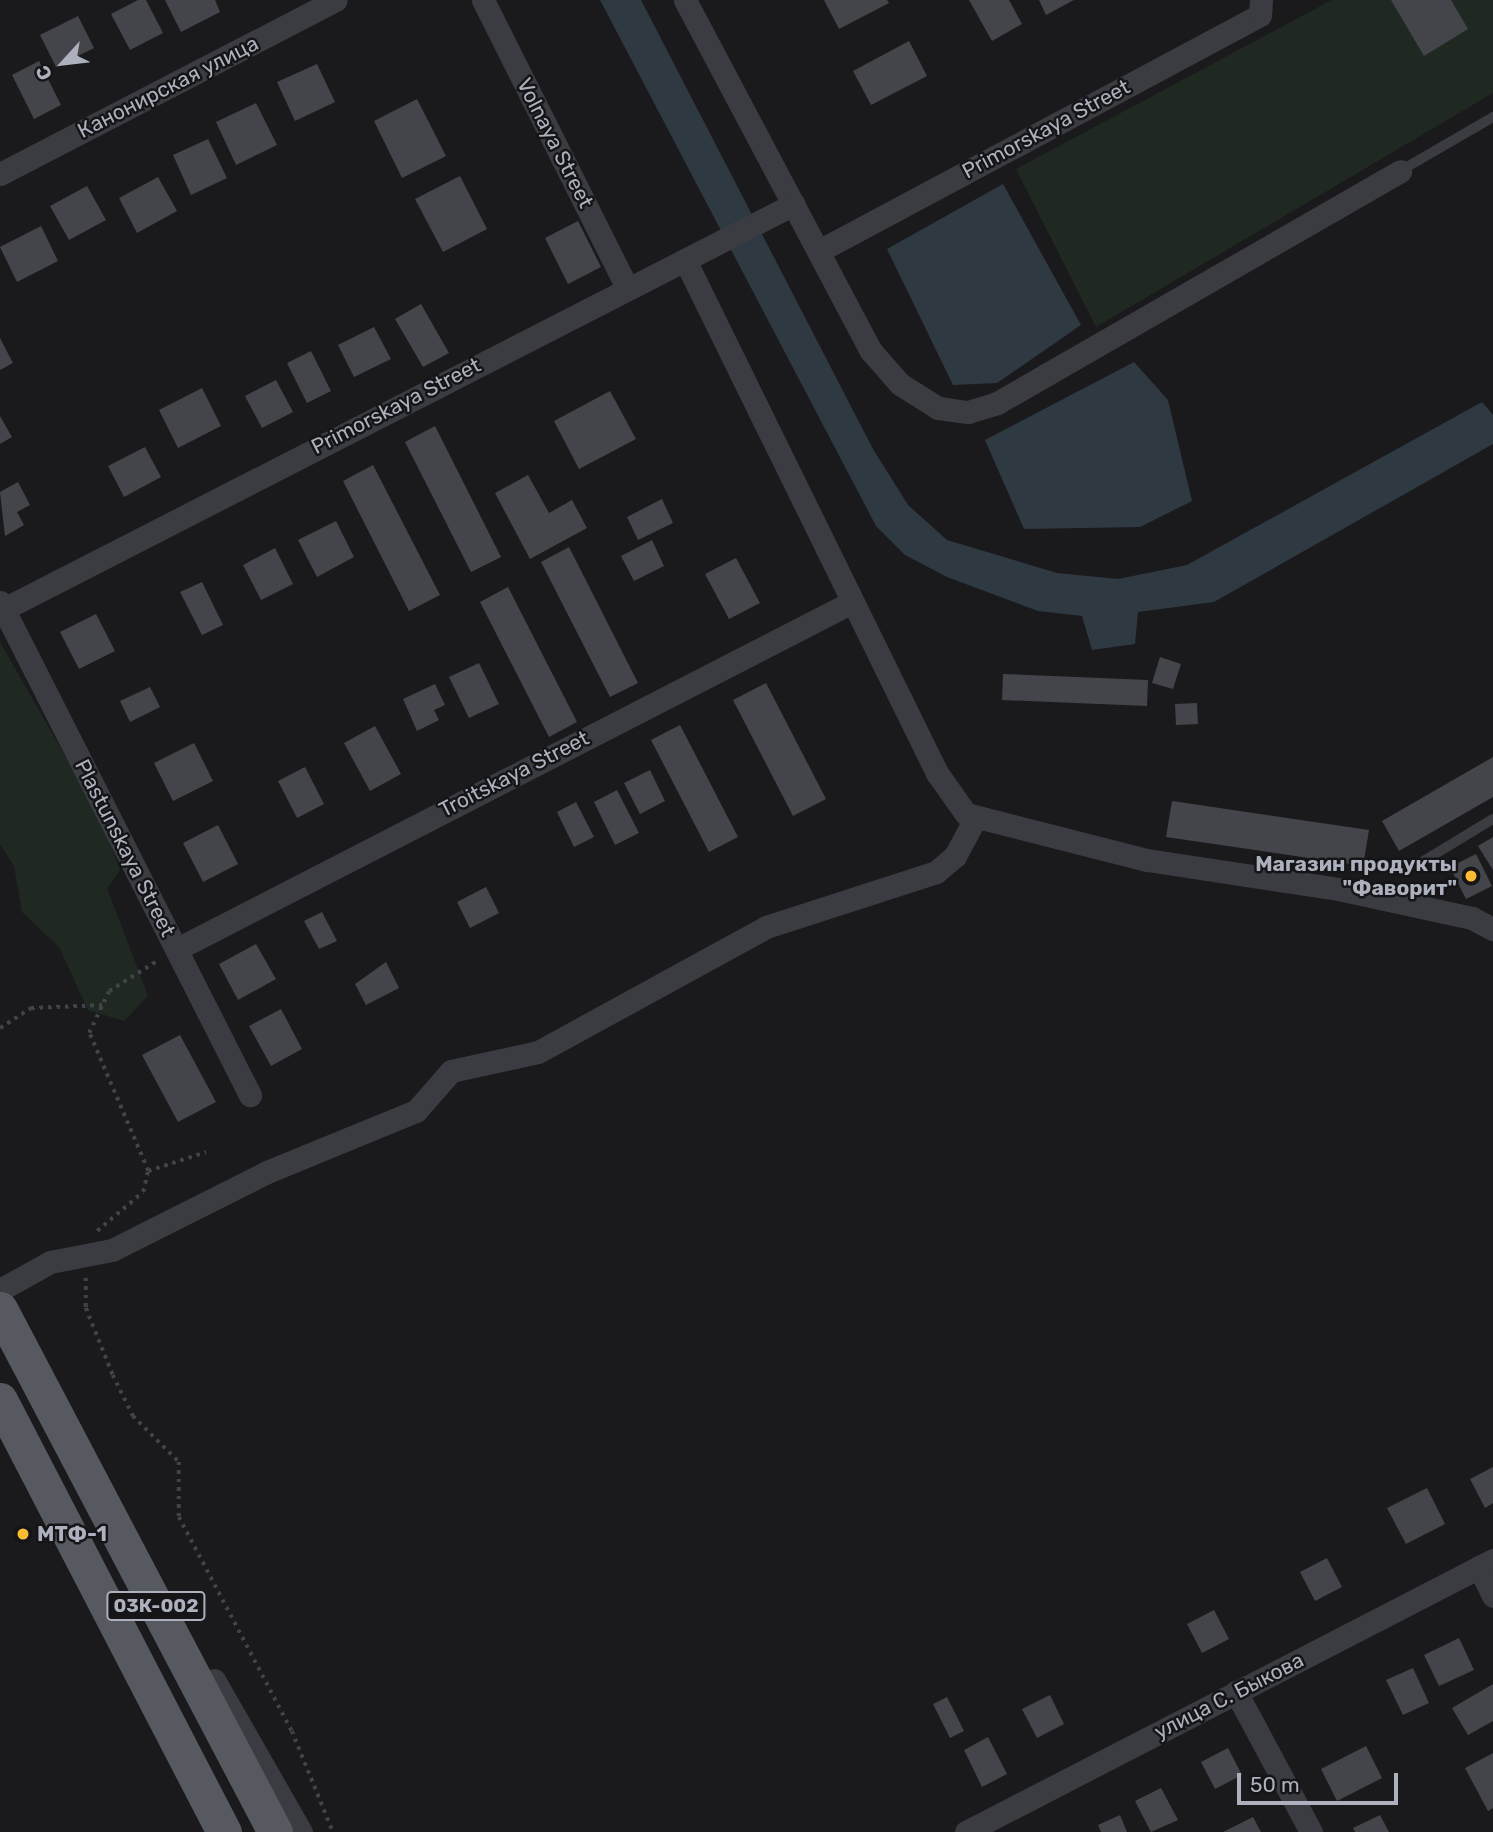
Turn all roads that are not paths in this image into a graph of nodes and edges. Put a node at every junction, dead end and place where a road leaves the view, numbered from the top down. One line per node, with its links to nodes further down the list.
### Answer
1 (336, 0): 7 (street, Канонирская улица)
2 (483, 0): 11 (street, Volnaya Street)
3 (685, 0): 8 (street)
4 (1261, 0): 9 (street, Primorskaya Street)
5 (1493, 117): 6 (lane)
6 (1399, 171): 9 (street)
7 (0, 174)
8 (794, 204): 9 (street); 10 (street, Primorskaya Street)
9 (819, 251)
10 (685, 260): 11 (street, Primorskaya Street); 12 (street)
11 (627, 287): 13 (street, Primorskaya Street)
12 (852, 602): 14 (street); 18 (street, Troitskaya Street)
13 (1, 607): 18 (street, Plastunskaya Street)
14 (976, 817): 17 (street); 20 (street)
15 (1493, 819): 16 (lane)
16 (1417, 865)
17 (1493, 929)
18 (177, 949): 19 (street, Plastunskaya Street)
19 (250, 1095)
20 (0, 1290)
21 (0, 1310): 24 (main road, 03К-002)
22 (1, 1402): 27 (main road, 03К-002)
23 (1486, 1564): 25 (street); 26 (street, улица С. Быкова)
24 (145, 1585): 28 (main road, 03К-002); 29 (street)
25 (1493, 1596)
26 (1237, 1692): 30 (street, улица С. Быкова); 31 (street)
27 (224, 1832)
28 (275, 1832)
29 (301, 1832)
30 (966, 1832)
31 (1311, 1832)

